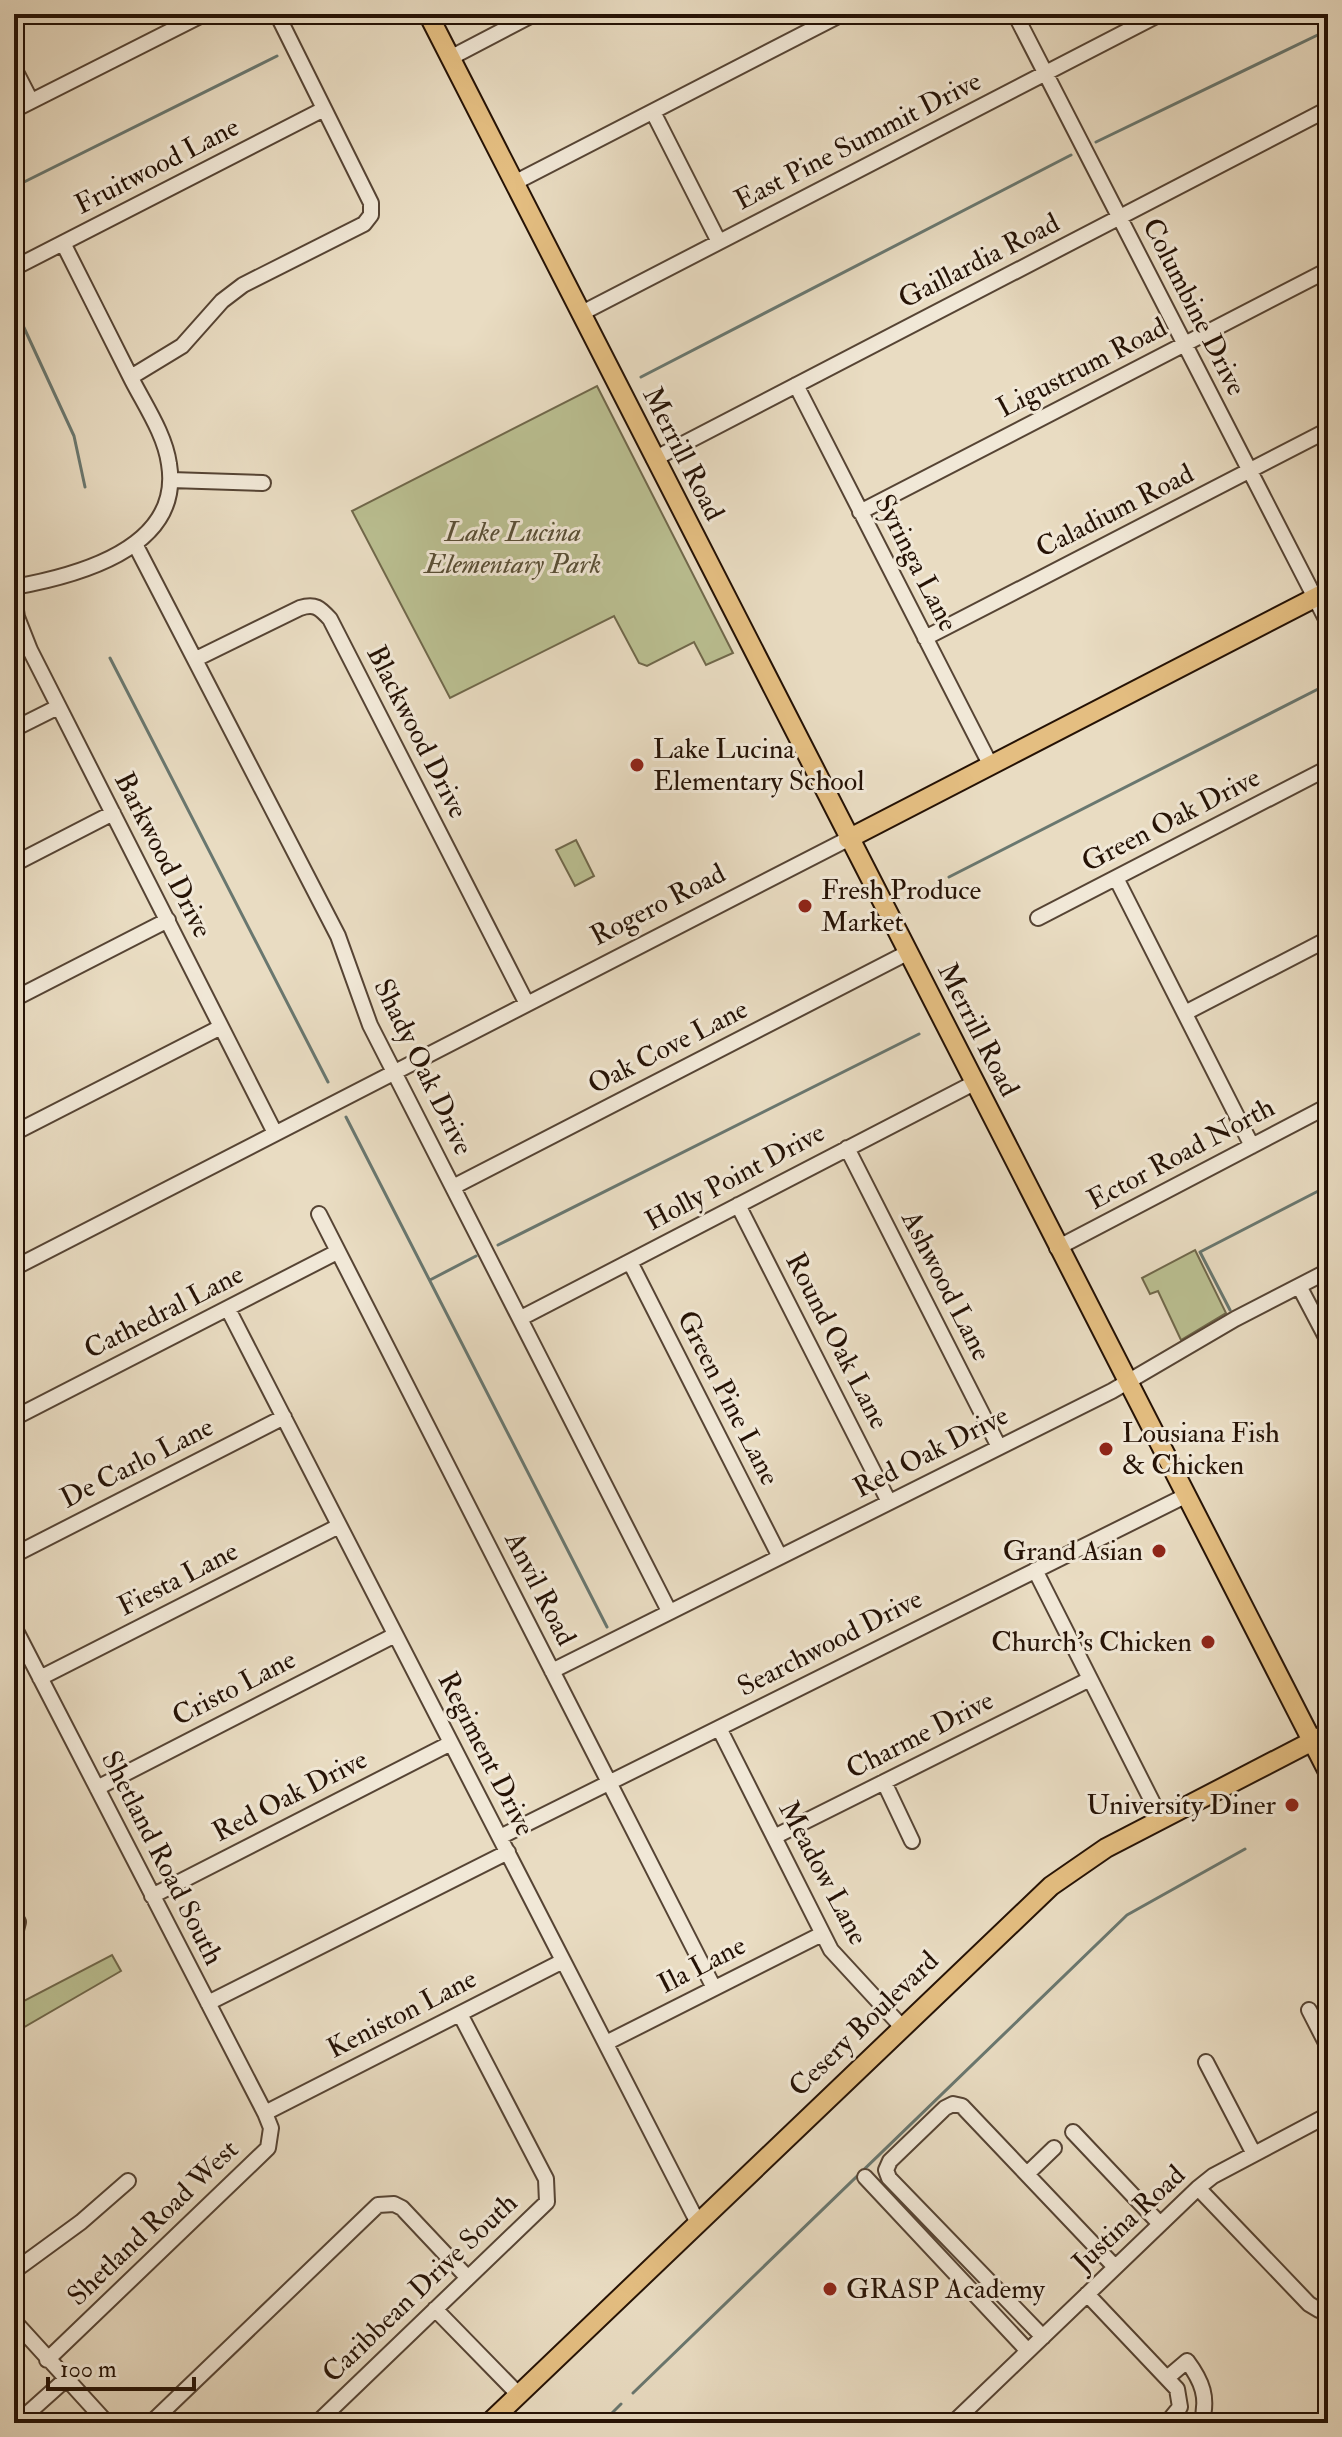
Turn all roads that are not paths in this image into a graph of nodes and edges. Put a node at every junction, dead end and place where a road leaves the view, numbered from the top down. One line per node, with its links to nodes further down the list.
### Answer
1 (204, 14): 11 (street)
2 (277, 14): 12 (street)
3 (428, 14): 8 (main road, Merrill Road)
4 (534, 14): 8 (street)
5 (842, 14): 15 (street)
6 (1015, 14): 10 (street, Columbine Drive)
7 (1160, 14): 10 (street, East Pine Summit Drive)
8 (450, 58): 16 (main road, Merrill Road)
9 (14, 68): 11 (street)
10 (1045, 74): 17 (street, Columbine Drive); 18 (street, East Pine Summit Drive)
11 (31, 101): 14 (street)
12 (324, 109): 19 (street, Fruitwood Lane); 24 (street)
13 (1328, 109): 17 (street, Gaillardia Road)
14 (14, 110)
15 (653, 112): 16 (street); 18 (street)
16 (514, 183): 22 (main road, Merrill Road)
17 (1119, 217): 23 (street, Columbine Drive); 25 (street, Gaillardia Road)
18 (719, 242): 22 (street, East Pine Summit Drive)
19 (63, 243): 20 (street, Fruitwood Lane); 24 (street)
20 (14, 268)
21 (1328, 270): 23 (street, Ligustrum Road)
22 (580, 314): 27 (main road, Merrill Road)
23 (1184, 344): 28 (street, Columbine Drive); 31 (street, Ligustrum Road)
24 (131, 377): 29 (street)
25 (796, 385): 27 (street, Gaillardia Road); 31 (street, Syringa Lane)
26 (1328, 430): 28 (street, Caladium Road)
27 (654, 459): 44 (main road, Merrill Road)
28 (1250, 471): 34 (street, Columbine Drive); 37 (street, Caladium Road)
29 (171, 480): 30 (street); 32 (street)
30 (263, 483)
31 (860, 512): 37 (street, Syringa Lane)
32 (135, 544): 33 (street); 38 (street, Shady Oak Drive)
33 (14, 587)
34 (1321, 594): 36 (street, Columbine Drive); 41 (main road, Rogero Road)
35 (14, 598): 39 (street, Barkwood Drive)
36 (1328, 623)
37 (925, 638): 41 (street, Syringa Lane)
38 (196, 659): 52 (street, Blackwood Drive); 55 (street, Shady Oak Drive)
39 (58, 707): 40 (street); 43 (street, Barkwood Drive)
40 (14, 729)
41 (990, 764): 44 (main road, Rogero Road)
42 (1328, 768): 46 (street, Green Oak Drive)
43 (113, 813): 45 (street); 48 (street, Barkwood Drive)
44 (848, 839): 50 (main road, Merrill Road); 52 (street, Rogero Road)
45 (14, 864)
46 (1116, 878): 47 (street, Green Oak Drive); 53 (street)
47 (1038, 918)
48 (168, 920): 51 (street); 54 (street, Barkwood Drive)
49 (1328, 939): 53 (street)
50 (907, 953): 56 (main road, Merrill Road); 62 (street, Oak Cove Lane)
51 (14, 999)
52 (527, 1004): 55 (street, Rogero Road)
53 (1185, 1013): 60 (street)
54 (221, 1027): 58 (street); 59 (street, Barkwood Drive)
55 (394, 1072): 59 (street, Rogero Road); 62 (street, Shady Oak Drive)
56 (974, 1083): 61 (street, Holly Point Drive); 65 (main road, Merrill Road)
57 (1328, 1106): 60 (street, Ector Road North)
58 (14, 1133)
59 (275, 1133): 68 (street, Rogero Road)
60 (1252, 1146): 65 (street, Ector Road North)
61 (847, 1148): 63 (street, Holly Point Drive); 77 (street, Ashwood Lane)
62 (453, 1187): 72 (street, Shady Oak Drive)
63 (738, 1205): 67 (street, Holly Point Drive); 79 (street, Round Oak Lane)
64 (319, 1214): 66 (street, Anvil Road)
65 (1057, 1248): 74 (main road, Merrill Road)
66 (337, 1252): 71 (street, Cathedral Lane); 87 (street, Anvil Road)
67 (630, 1262): 72 (street, Holly Point Drive); 82 (street, Green Pine Lane)
68 (14, 1268)
69 (1328, 1271): 70 (street, Red Oak Drive)
70 (1299, 1286): 73 (street); 74 (street, Red Oak Drive)
71 (228, 1309): 75 (street, Regiment Drive); 76 (street, Cathedral Lane)
72 (521, 1318): 84 (street, Shady Oak Drive)
73 (1328, 1341)
74 (1127, 1383): 77 (street, Red Oak Drive); 78 (main road, Merrill Road)
75 (284, 1417): 80 (street, Regiment Drive); 81 (street, De Carlo Lane)
76 (14, 1418)
77 (999, 1447): 79 (street, Red Oak Drive)
78 (1185, 1496): 83 (street, Searchwood Drive); 91 (main road, Merrill Road)
79 (889, 1502): 82 (street, Red Oak Drive)
80 (339, 1526): 86 (street, Regiment Drive); 88 (street, Fiesta Lane)
81 (14, 1555)
82 (780, 1557): 84 (street, Red Oak Drive)
83 (1035, 1570): 89 (street); 90 (street, Searchwood Drive)
84 (669, 1611): 87 (street, Red Oak Drive)
85 (14, 1627): 88 (street, Shetland Road South)
86 (395, 1635): 92 (street, Regiment Drive); 96 (street, Cristo Lane)
87 (552, 1671): 94 (street, Anvil Road)
88 (40, 1678): 96 (street, Shetland Road South)
89 (1090, 1679): 95 (street, Charme Drive); 97 (street)
90 (719, 1728): 94 (street, Searchwood Drive); 99 (street, Meadow Lane)
91 (1320, 1738): 93 (main road, Merrill Road); 97 (main road, Cesery Boulevard)
92 (451, 1743): 98 (street, Regiment Drive); 102 (street, Red Oak Drive)
93 (1328, 1772)
94 (609, 1782): 98 (street, Searchwood Drive); 107 (street, Anvil Road)
95 (884, 1782): 99 (street, Charme Drive); 100 (street)
96 (97, 1788): 102 (street, Shetland Road South)
97 (1161, 1819): 111 (main road, Cesery Boulevard)
98 (500, 1837): 101 (street, Regiment Drive)
99 (774, 1837): 104 (street, Meadow Lane)
100 (912, 1841)
101 (508, 1852): 106 (street, Regiment Drive); 108 (street)
102 (152, 1896): 108 (street, Shetland Road South)
103 (14, 1915): 105 (street)
104 (822, 1934): 107 (street, Ila Lane); 111 (street, Meadow Lane)
105 (15, 1937)
106 (563, 1961): 110 (street, Keniston Lane); 112 (street, Regiment Drive)
107 (714, 1988): 112 (street, Ila Lane)
108 (208, 2003): 115 (street, Shetland Road South)
109 (1309, 2010): 113 (street)
110 (460, 2014): 115 (street, Keniston Lane); 128 (street, Caribbean Drive South)
111 (902, 2027): 124 (main road, Cesery Boulevard)
112 (606, 2043): 124 (street, Regiment Drive)
113 (1328, 2047)
114 (1206, 2062): 119 (street)
115 (265, 2113): 135 (street, Shetland Road West)
116 (1328, 2115): 119 (street, Justina Road)
117 (1073, 2132): 125 (street)
118 (1054, 2148): 120 (street)
119 (1254, 2154): 123 (street, Justina Road)
120 (1027, 2174): 126 (street); 133 (street)
121 (865, 2177): 134 (street)
122 (128, 2181): 127 (street)
123 (1198, 2188): 125 (street, Justina Road); 131 (street)
124 (698, 2223): 138 (main road, Cesery Boulevard)
125 (1160, 2224): 126 (street, Justina Road)
126 (1115, 2267): 129 (street, Justina Road)
127 (14, 2271)
128 (467, 2277): 130 (street, Caribbean Drive South); 141 (street)
129 (1087, 2294): 133 (street, Justina Road); 136 (street)
130 (435, 2309): 138 (street); 142 (street, Caribbean Drive South)
131 (1328, 2310)
132 (14, 2321): 135 (street)
133 (1043, 2337): 134 (street, Justina Road)
134 (1028, 2351): 144 (street, Justina Road)
135 (47, 2360): 137 (street)
136 (1167, 2378): 145 (street); 146 (street)
137 (65, 2380): 139 (street); 140 (street)
138 (519, 2395): 143 (main road, Cesery Boulevard)
139 (17, 2423)
140 (107, 2423)
141 (151, 2423)
142 (317, 2423)
143 (489, 2423)
144 (953, 2423)
145 (1167, 2423)
146 (1201, 2423)

